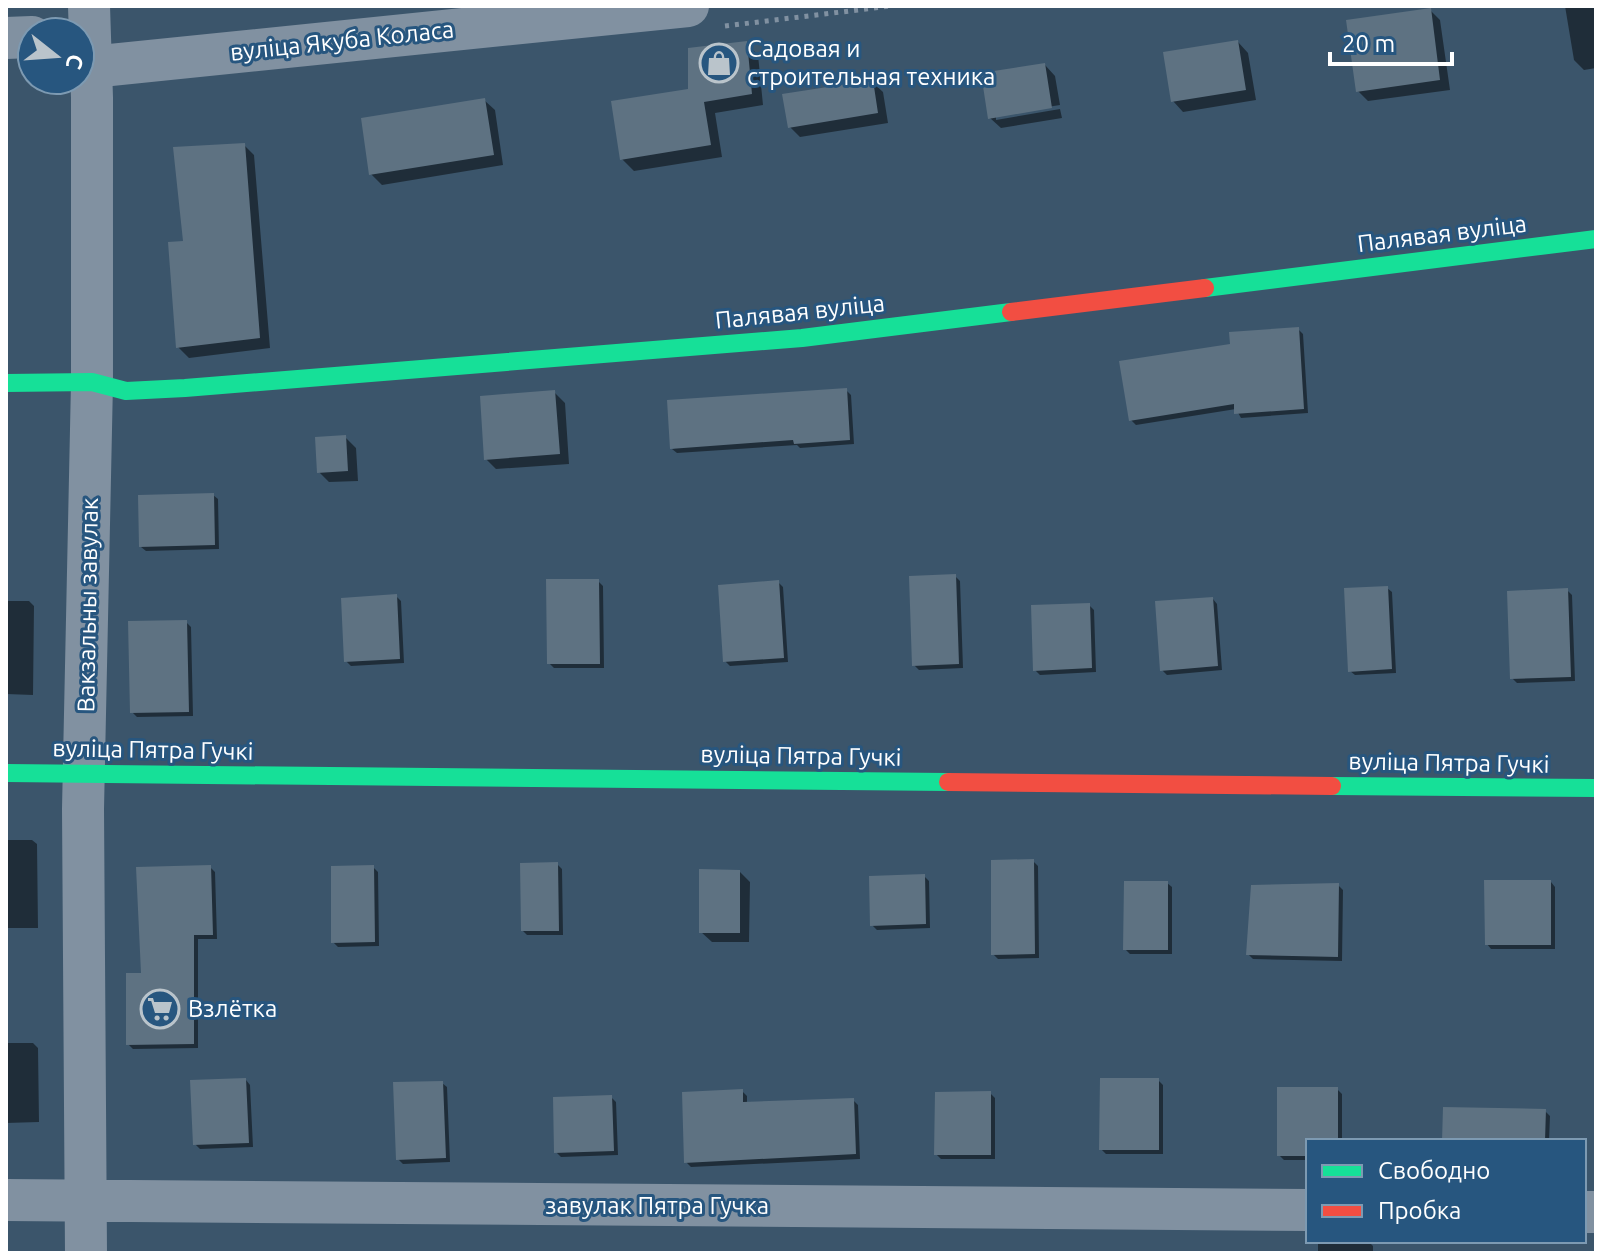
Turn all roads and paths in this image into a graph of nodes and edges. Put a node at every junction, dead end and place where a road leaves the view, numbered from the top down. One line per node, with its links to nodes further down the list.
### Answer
1 (688, 6): 2 (street, вуліца Якуба Коласа)
2 (96, 36)
3 (88, 96): 5 (street, Вакзальны завулак)
4 (1596, 239): 5 (street, Палявая вуліца)
5 (92, 382): 6 (street, Палявая вуліца); 8 (street, Вакзальны завулак)
6 (6, 383)
7 (6, 773): 8 (street, вуліца Пятра Гучкі)
8 (84, 773): 9 (street, вуліца Пятра Гучкі); 11 (street, Вакзальны завулак)
9 (1596, 788)
10 (6, 1200): 11 (street, завулак Пятра Гучка)
11 (87, 1203): 12 (street, завулак Пятра Гучка); 13 (street, Вакзальны завулак)
12 (1306, 1210)
13 (86, 1253)

